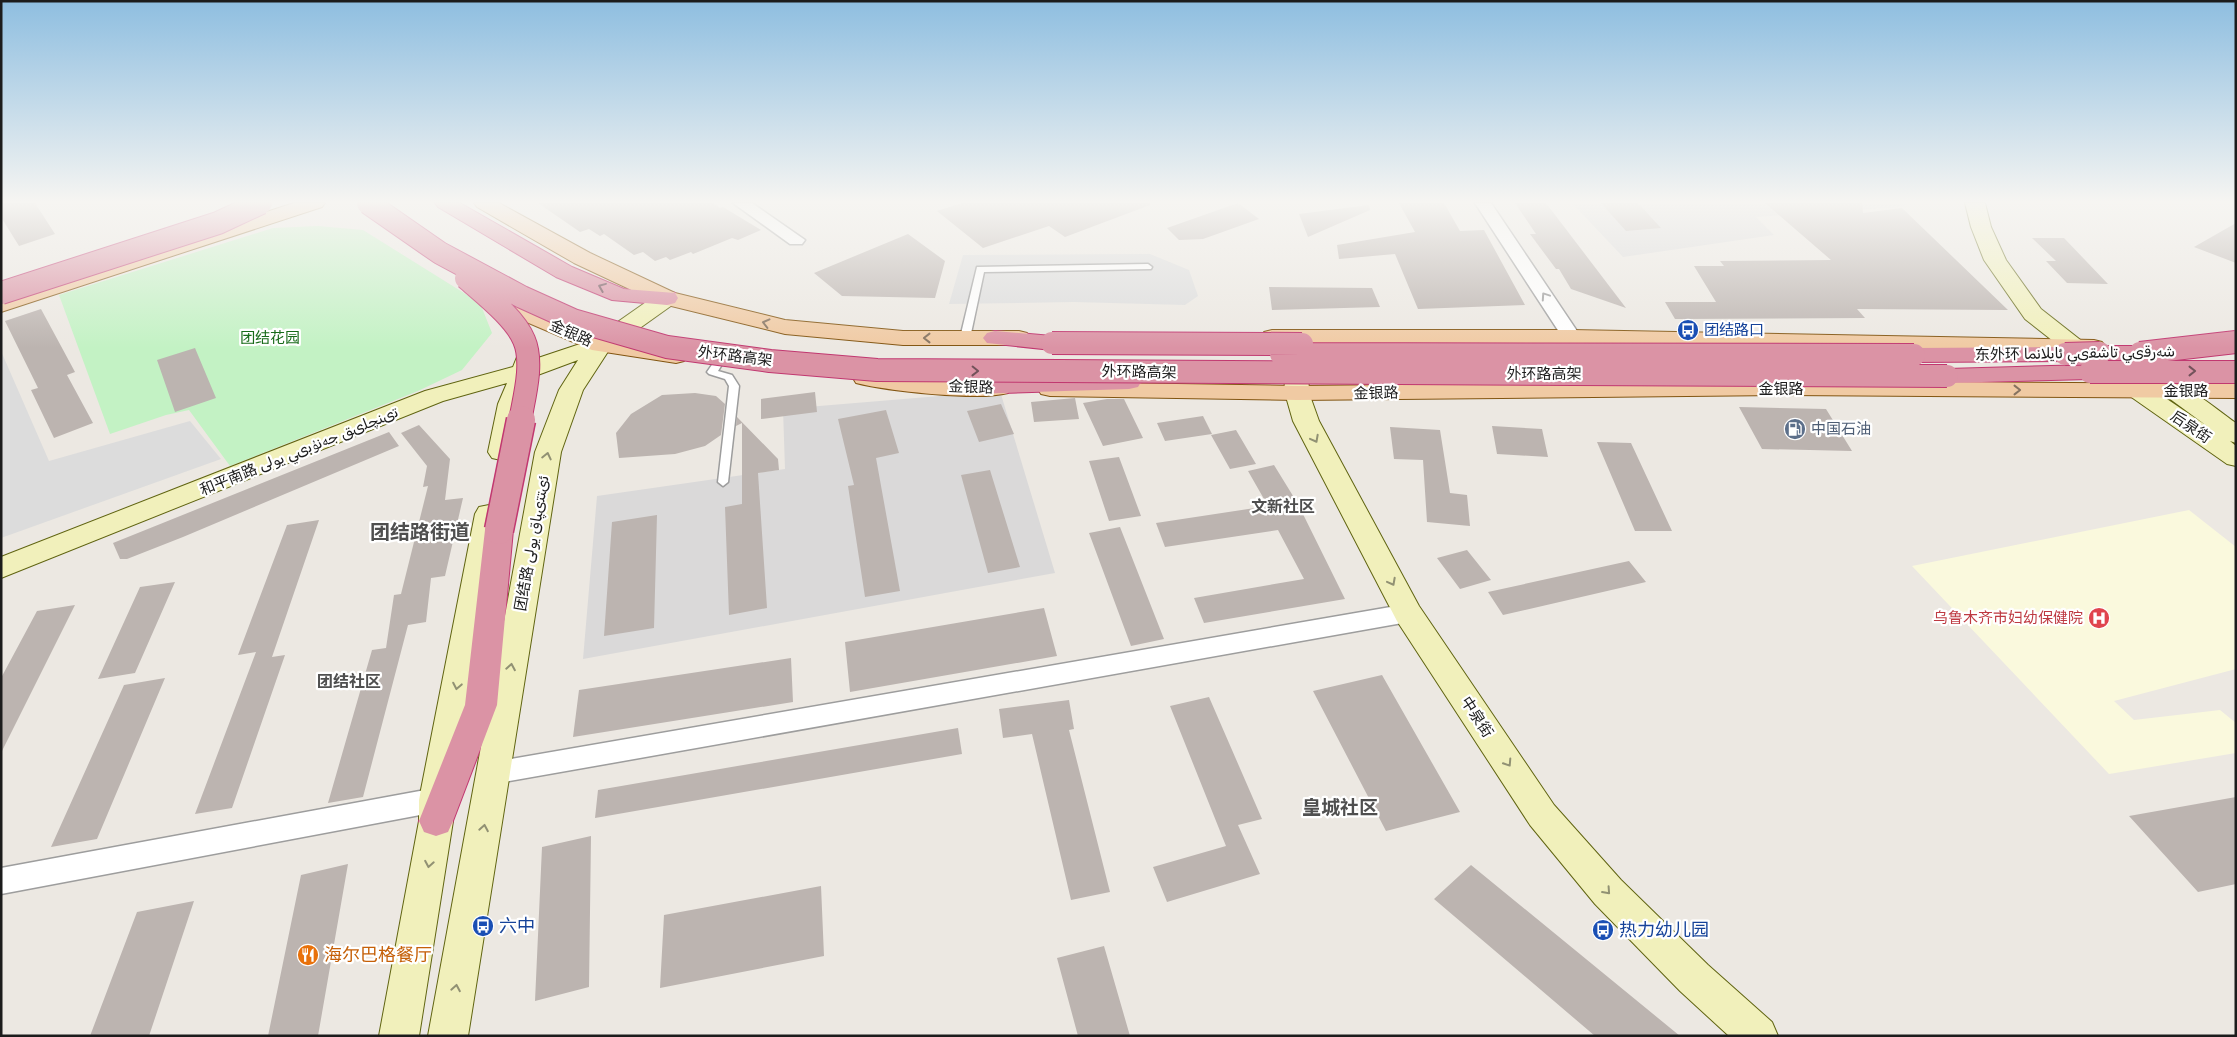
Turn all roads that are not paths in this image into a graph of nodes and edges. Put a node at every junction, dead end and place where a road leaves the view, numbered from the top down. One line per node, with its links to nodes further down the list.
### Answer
1 (123, 251): 13 (main road)
2 (127, 251): 13 (highway, bridge)
3 (166, 251): 15 (main road)
4 (437, 251): 43 (highway, bridge)
5 (441, 251): 31 (highway, 外环路高架, one-way to 31, bridge)
6 (442, 251): 16 (main road)
7 (476, 251): 26 (highway, 外环路高架, bridge)
8 (528, 251): 14 (highway, one-way to 8)
9 (570, 251): 14 (main road)
10 (1515, 251): 18 (street, one-way to 10)
11 (1991, 251): 23 (street)
12 (1148, 266): 19 (lane)
13 (1, 292)
14 (667, 298): 19 (main road, one-way to 14); 22 (street, 团结路 ئىتتىپاق يولى)
15 (1, 305)
16 (525, 313): 22 (main road, 金银路); 29 (street)
17 (1295, 337): 18 (main road); 20 (main road); 36 (street, 中泉街)
18 (1572, 337): 23 (main road)
19 (965, 338): 20 (main road)
20 (995, 338): 26 (highway, bridge)
21 (2236, 344): 23 (main road); 25 (highway, bridge)
22 (600, 345): 28 (main road, 金银路); 29 (street, 和平南路 تىنچلىق جەنۇبىي يولى); 42 (street, 团结路 ئىتتىپاق يولى, one-way to 22)
23 (2075, 347): 33 (street, 后泉街); 34 (street, 后泉街)
24 (2236, 352): 25 (highway, 东外环 شەرقىي تاشقىي ئايلانما, bridge)
25 (2140, 353): 27 (highway, 东外环 شەرقىي تاشقىي ئايلانما, bridge)
26 (1796, 355): 27 (highway, 外环路高架, bridge)
27 (1914, 355)
28 (719, 361): 32 (main road, 金银路); 39 (lane)
29 (525, 370): 40 (street, 和平南路 تىنچلىق جەنۇبىي يولى); 43 (street, one-way to 43)
30 (2236, 372): 31 (highway, 东外环 شەرقىي تاشقىي ئايلانما, one-way to 30, bridge)
31 (1947, 376): 32 (highway, bridge)
32 (973, 387): 36 (main road, 金银路)
33 (2137, 391): 34 (main road, 金银路); 36 (main road, 金银路, one-way to 33); 38 (street, 后泉街)
34 (2175, 391): 35 (main road, 金银路); 37 (street, 后泉街)
35 (2236, 391)
36 (1297, 393): 41 (street, 中泉街, one-way to 41)
37 (2236, 435)
38 (2236, 458)
39 (723, 482)
40 (1, 568)
41 (1408, 613): 42 (street); 47 (street, 中泉街, one-way to 47)
42 (493, 773): 46 (street, 团结路 ئىتتىپاق يولى, one-way to 42)
43 (436, 810): 44 (street); 45 (street, one-way to 45)
44 (1, 881)
45 (399, 1036)
46 (448, 1036)
47 (1758, 1036)

